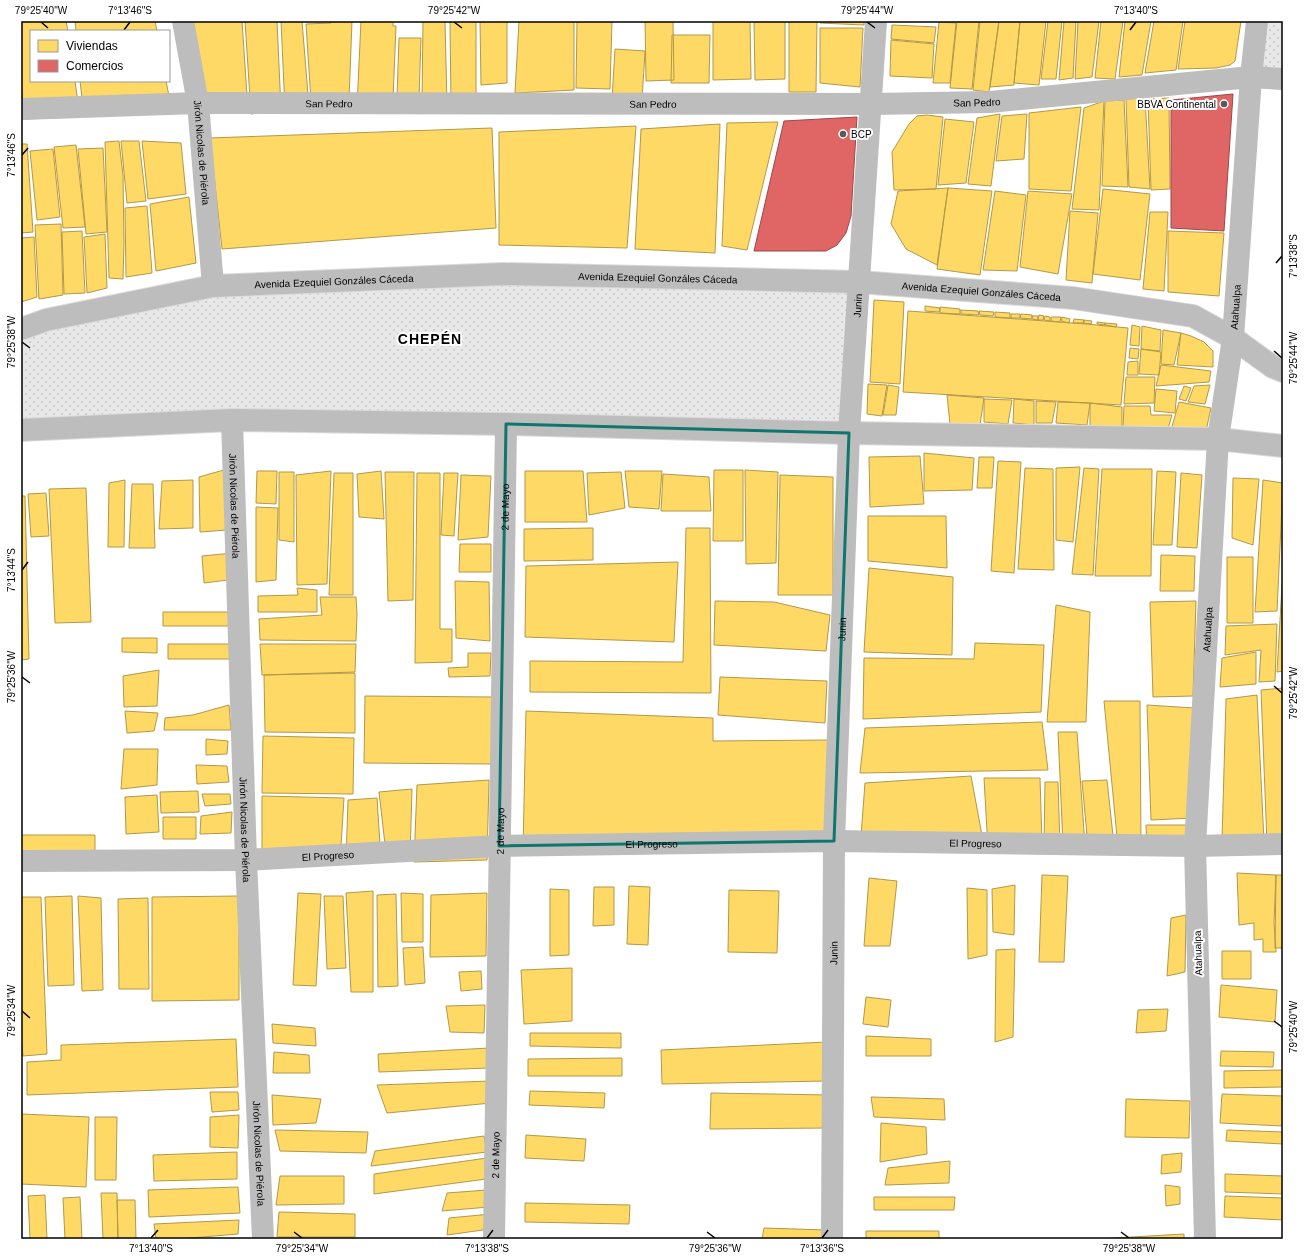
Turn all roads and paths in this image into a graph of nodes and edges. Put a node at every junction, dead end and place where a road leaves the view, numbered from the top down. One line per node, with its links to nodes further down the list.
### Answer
1 (183, 21): 6 (street, Jirón Nicolas de Piérola)
2 (876, 21): 7 (street, Junin)
3 (1257, 21): 4 (street, Atahualpa)
4 (1251, 77): 5 (street, San Pedro); 7 (street, San Pedro); 12 (street, Atahualpa)
5 (1283, 78)
6 (198, 103): 7 (street, San Pedro); 8 (street, San Pedro); 10 (street, Jirón Nicolas de Piérola)
7 (871, 104): 9 (street, Junin)
8 (21, 109)
9 (859, 282): 10 (street, Avenida Ezequiel Gonzáles Cáceda); 12 (street, Avenida Ezequiel Gonzáles Cáceda); 17 (street, Junin)
10 (213, 286): 11 (street, Avenida Ezequiel Gonzáles Cáceda)
11 (21, 329)
12 (1233, 338): 13 (street, Avenida Ezequiel Gonzáles Cáceda); 18 (street, Atahualpa)
13 (1283, 370)
14 (232, 420): 15 (street); 16 (street); 24 (street, Jirón Nicolas de Piérola)
15 (506, 424): 17 (street); 22 (street, 2 de Mayo)
16 (21, 430)
17 (849, 433): 18 (street); 20 (street, Junin)
18 (1218, 439): 19 (street); 23 (street, Atahualpa)
19 (1283, 446)
20 (834, 841): 22 (street, El Progreso); 23 (street, El Progreso); 28 (street, Junin)
21 (1283, 844): 23 (street, El Progreso)
22 (499, 846): 24 (street, El Progreso); 27 (street, 2 de Mayo)
23 (1195, 846): 29 (street, Atahualpa)
24 (246, 860): 25 (street, El Progreso); 26 (street, Jirón Nicolas de Piérola)
25 (21, 861)
26 (263, 1239)
27 (494, 1239)
28 (832, 1239)
29 (1206, 1239)

